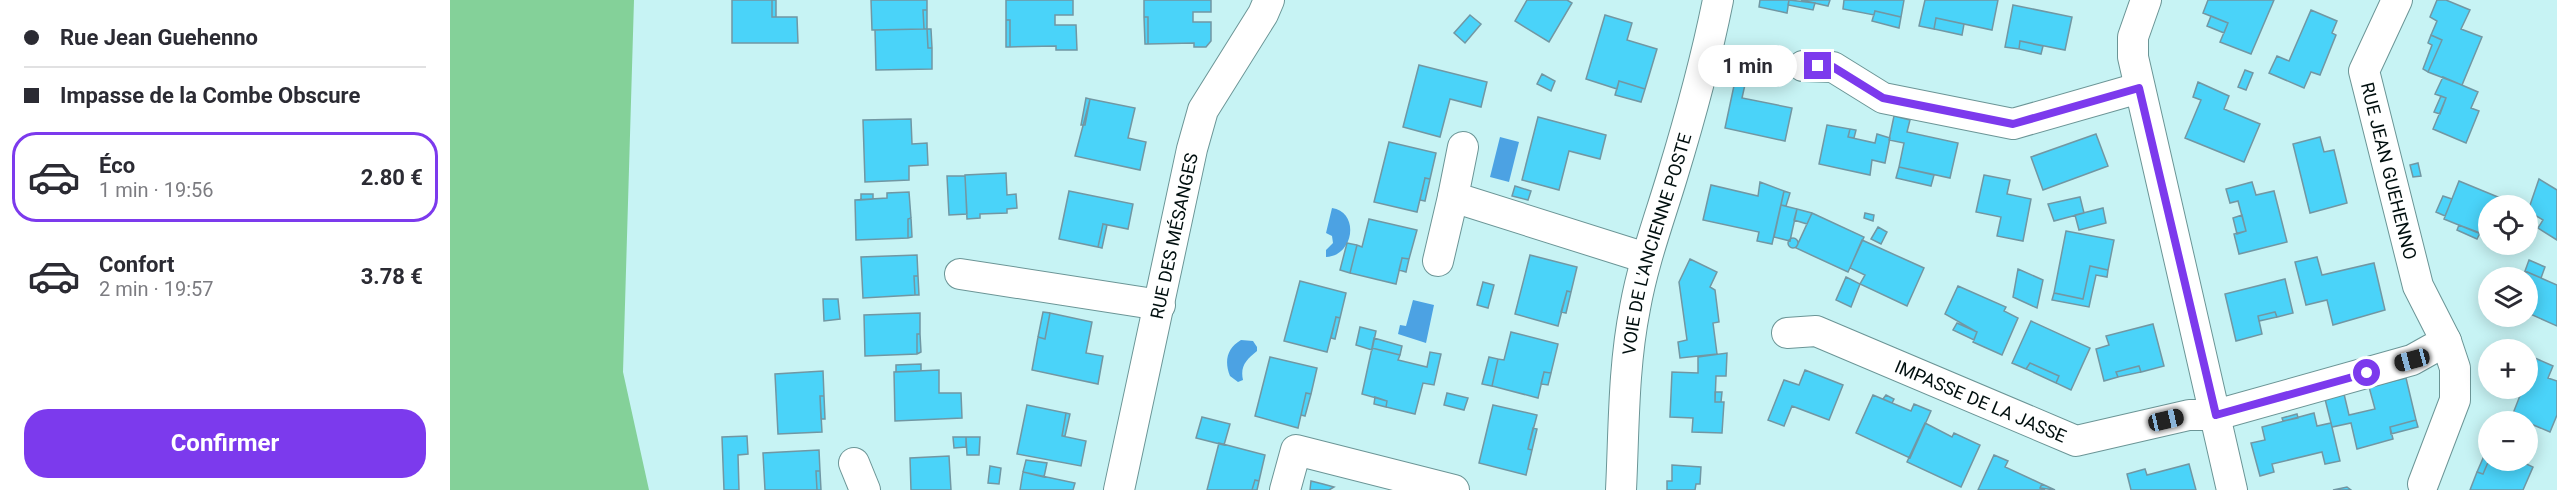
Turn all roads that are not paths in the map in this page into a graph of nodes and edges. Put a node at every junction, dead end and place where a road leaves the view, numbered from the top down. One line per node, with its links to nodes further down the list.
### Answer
1 (1269, 0): 12 (street, RUE DES MÉSANGES)
2 (2146, 0): 6 (street)
3 (2397, 0): 14 (street, RUE JEAN GUEHENNO)
4 (1714, 1): 9 (street, VOIE DE L'ANCIENNE POSTE)
5 (1803, 66): 6 (street)
6 (2139, 88): 15 (street)
7 (1463, 147): 8 (street)
8 (1453, 197): 9 (street); 10 (street)
9 (1646, 258): 22 (street, VOIE DE L'ANCIENNE POSTE)
10 (1438, 261)
11 (960, 274): 12 (street)
12 (1160, 304): 19 (street, RUE DES MÉSANGES)
13 (1787, 333): 15 (street, IMPASSE DE LA JASSE)
14 (2446, 341): 15 (street); 17 (street, RUE JEAN GUEHENNO)
15 (2216, 415): 23 (street)
16 (854, 463): 18 (street)
17 (2423, 484)
18 (865, 490)
19 (1119, 490)
20 (1285, 490): 21 (street)
21 (1454, 490)
22 (1621, 490)
23 (2232, 490)

